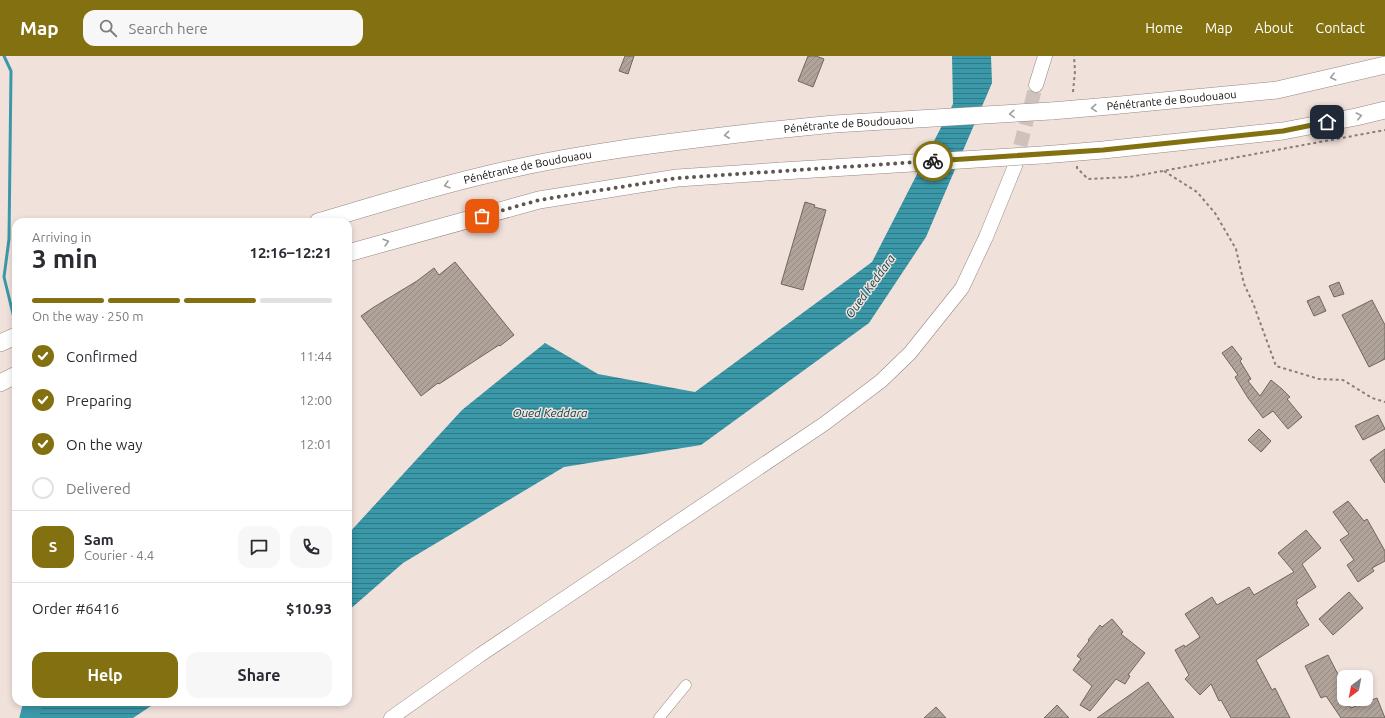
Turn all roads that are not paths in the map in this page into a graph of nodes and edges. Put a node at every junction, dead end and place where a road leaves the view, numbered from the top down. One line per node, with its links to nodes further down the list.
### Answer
1 (1045, 56): 3 (main road)
2 (1385, 65): 6 (highway, Pénétrante de Boudouaou, one-way to 6, bridge)
3 (1036, 85)
4 (1385, 110): 7 (highway, one-way to 4, bridge)
5 (1015, 166): 13 (main road)
6 (332, 218)
7 (352, 252)
8 (12, 338): 9 (highway)
9 (0, 343)
10 (12, 377): 11 (highway)
11 (0, 383)
12 (686, 685): 14 (street)
13 (391, 718)
14 (659, 718)

